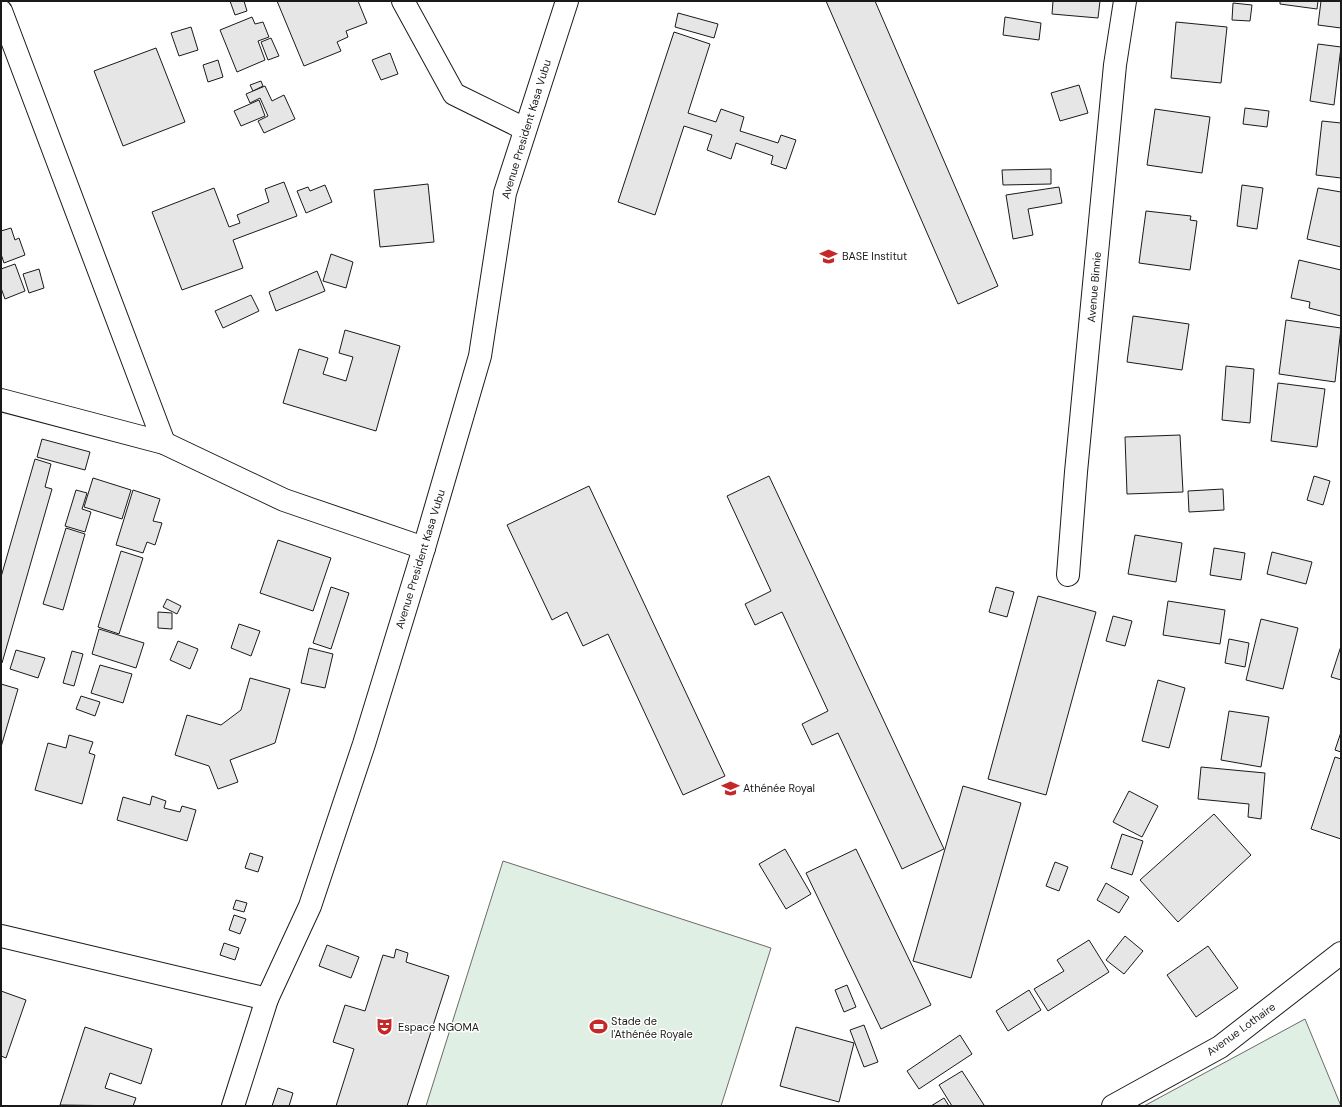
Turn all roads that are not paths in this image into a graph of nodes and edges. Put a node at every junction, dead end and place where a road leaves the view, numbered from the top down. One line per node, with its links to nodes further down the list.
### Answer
1 (403, 1): 5 (street)
2 (566, 1): 5 (street, Avenue President Kasa Vubu)
3 (1125, 1): 9 (street, Avenue Binnie)
4 (1, 11): 7 (street)
5 (525, 129): 8 (street, Avenue President Kasa Vubu)
6 (1, 400): 7 (street)
7 (164, 443): 8 (street)
8 (424, 548): 12 (street, Avenue President Kasa Vubu)
9 (1068, 575)
10 (1, 936): 12 (street)
11 (1341, 953): 14 (street, Avenue Lothaire)
12 (267, 999): 13 (street, Avenue President Kasa Vubu)
13 (233, 1106)
14 (1113, 1106)

